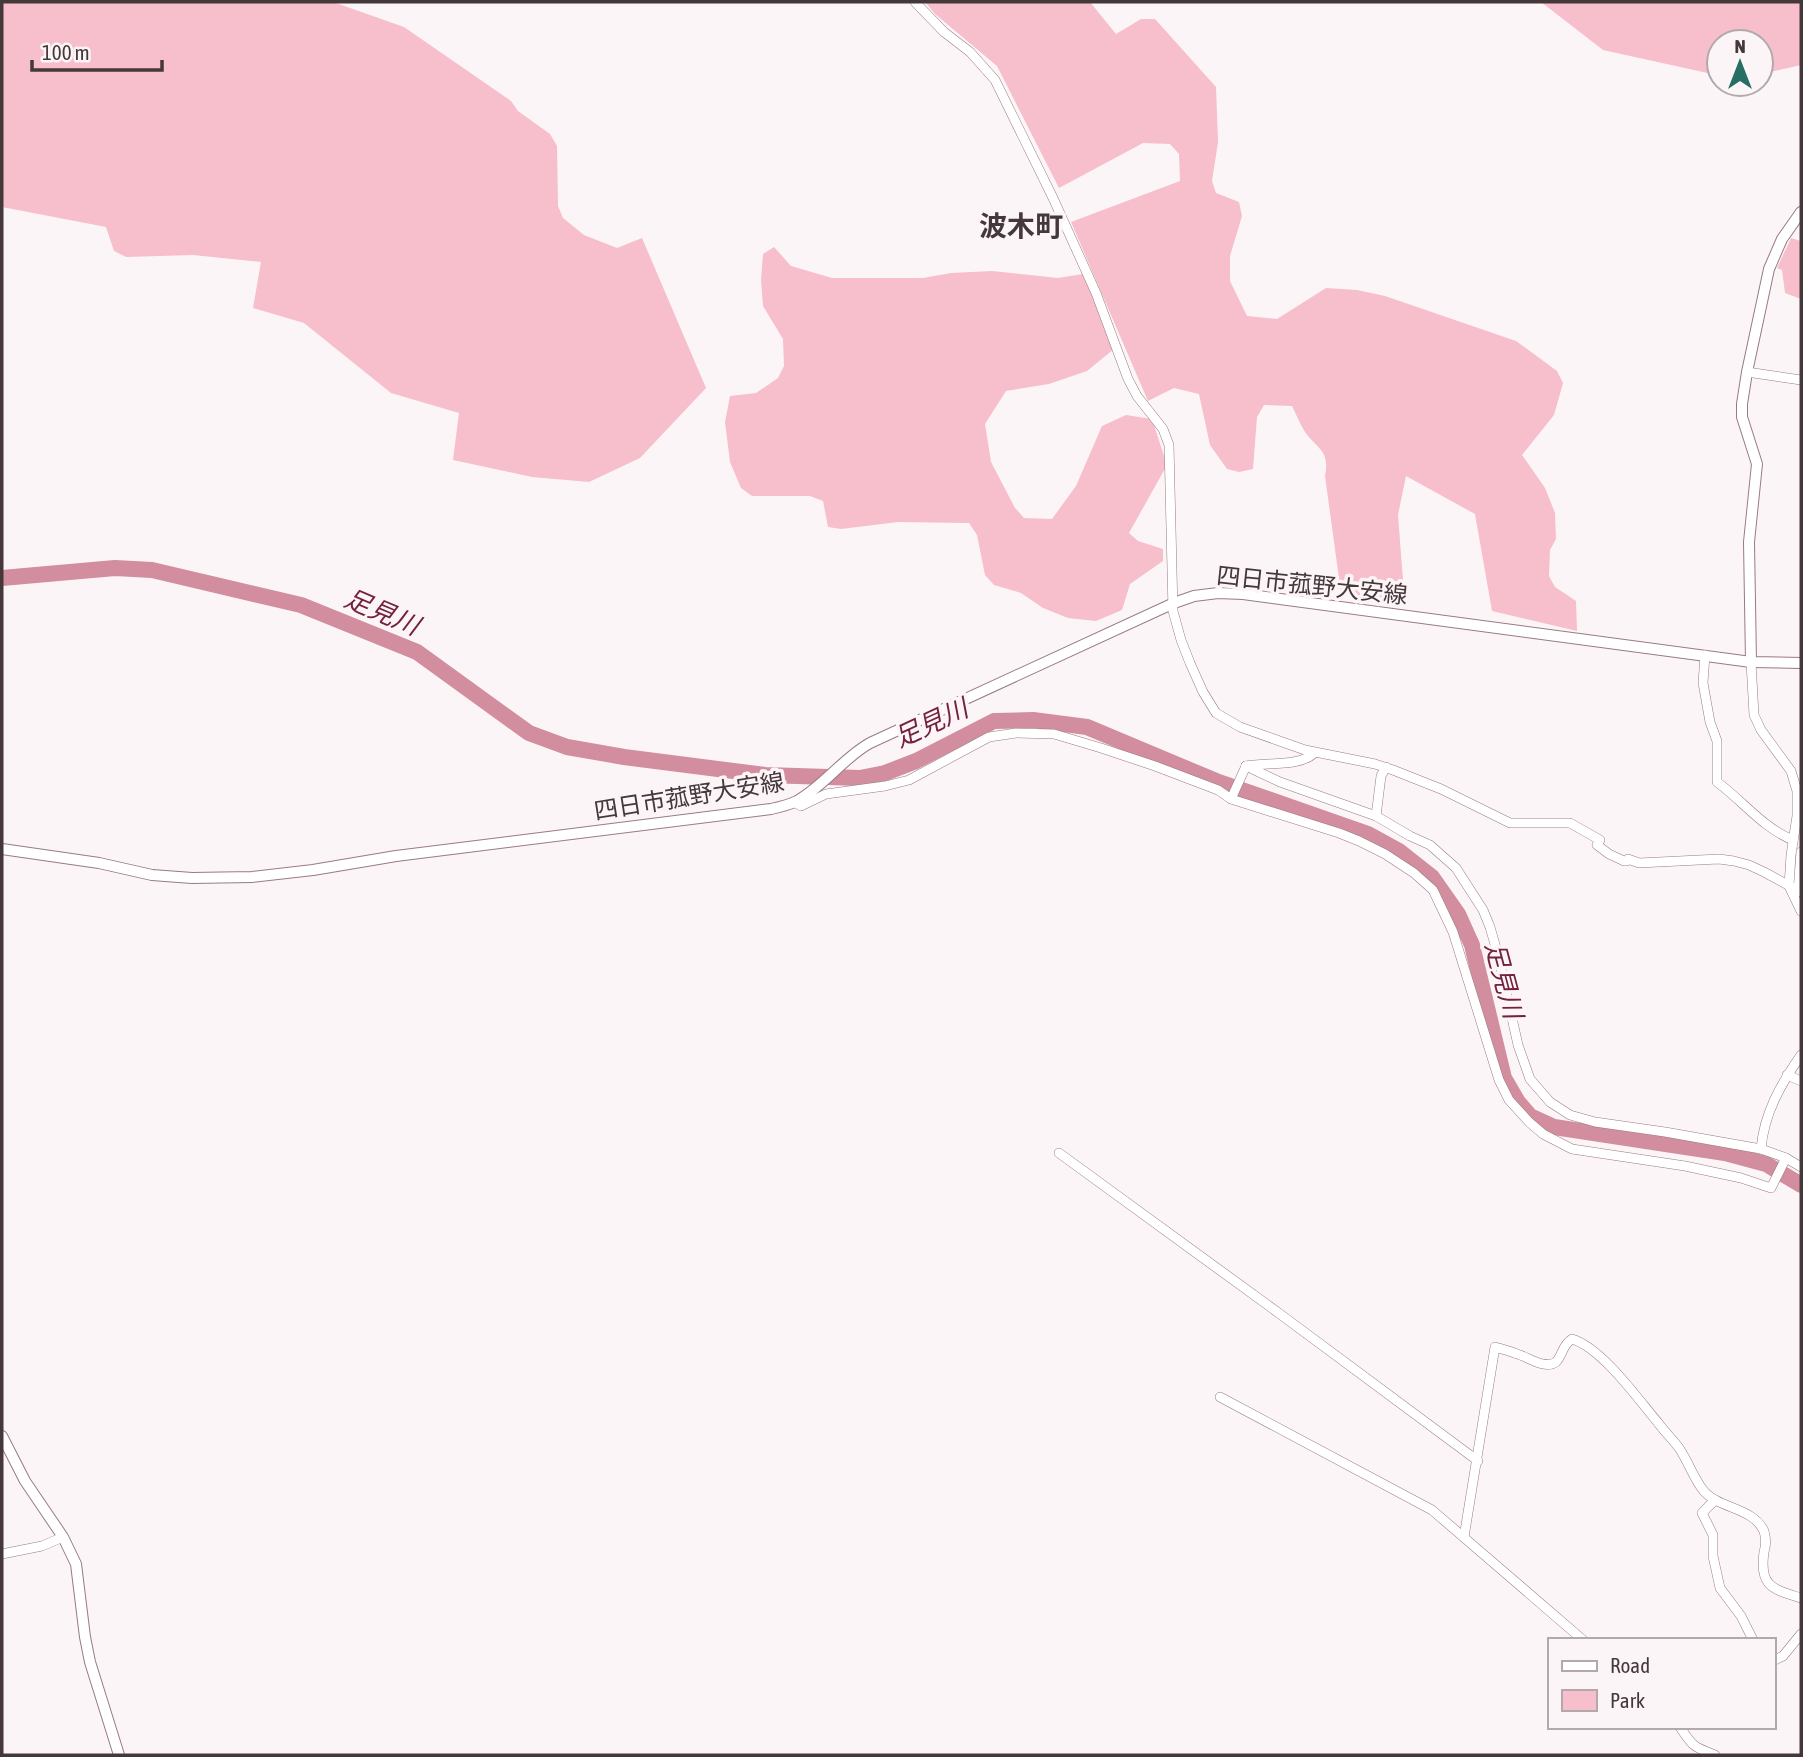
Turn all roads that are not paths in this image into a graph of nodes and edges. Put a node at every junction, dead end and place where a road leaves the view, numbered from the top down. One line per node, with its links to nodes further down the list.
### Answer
1 (915, 2): 5 (street)
2 (1801, 212): 3 (main road)
3 (1747, 372): 4 (street); 7 (main road)
4 (1801, 380)
5 (1174, 603): 6 (main road, 四日市菰野大安線); 9 (street); 13 (main road, 四日市菰野大安線)
6 (1705, 655): 7 (main road, 四日市菰野大安線); 15 (street)
7 (1751, 662): 8 (main road, 四日市菰野大安線); 15 (street)
8 (1801, 663)
9 (1314, 753): 10 (street); 11 (street)
10 (1245, 766): 12 (street); 14 (street)
11 (1386, 767): 14 (street); 18 (street)
12 (1231, 799): 13 (street); 25 (street)
13 (794, 802): 16 (main road, 四日市菰野大安線)
14 (1376, 816): 23 (street)
15 (1793, 840): 18 (street)
16 (2, 849)
17 (1801, 852): 18 (street)
18 (1796, 890): 19 (street)
19 (1801, 911)
20 (1801, 1055): 21 (street)
21 (1787, 1074): 22 (street); 23 (street)
22 (1801, 1082)
23 (1760, 1149): 25 (street)
24 (1059, 1153): 29 (street)
25 (1785, 1159): 26 (street)
26 (1801, 1166)
27 (1220, 1397): 32 (street)
28 (2, 1437): 31 (main road)
29 (1478, 1461): 30 (street); 32 (street)
30 (1715, 1500): 34 (street); 37 (street)
31 (63, 1537): 33 (street); 40 (main road)
32 (1464, 1537): 36 (street)
33 (2, 1554)
34 (1801, 1598)
35 (1801, 1634): 38 (street)
36 (1581, 1638)
37 (1752, 1638)
38 (1775, 1660)
39 (1681, 1729): 41 (street)
40 (119, 1755)
41 (1715, 1755)

